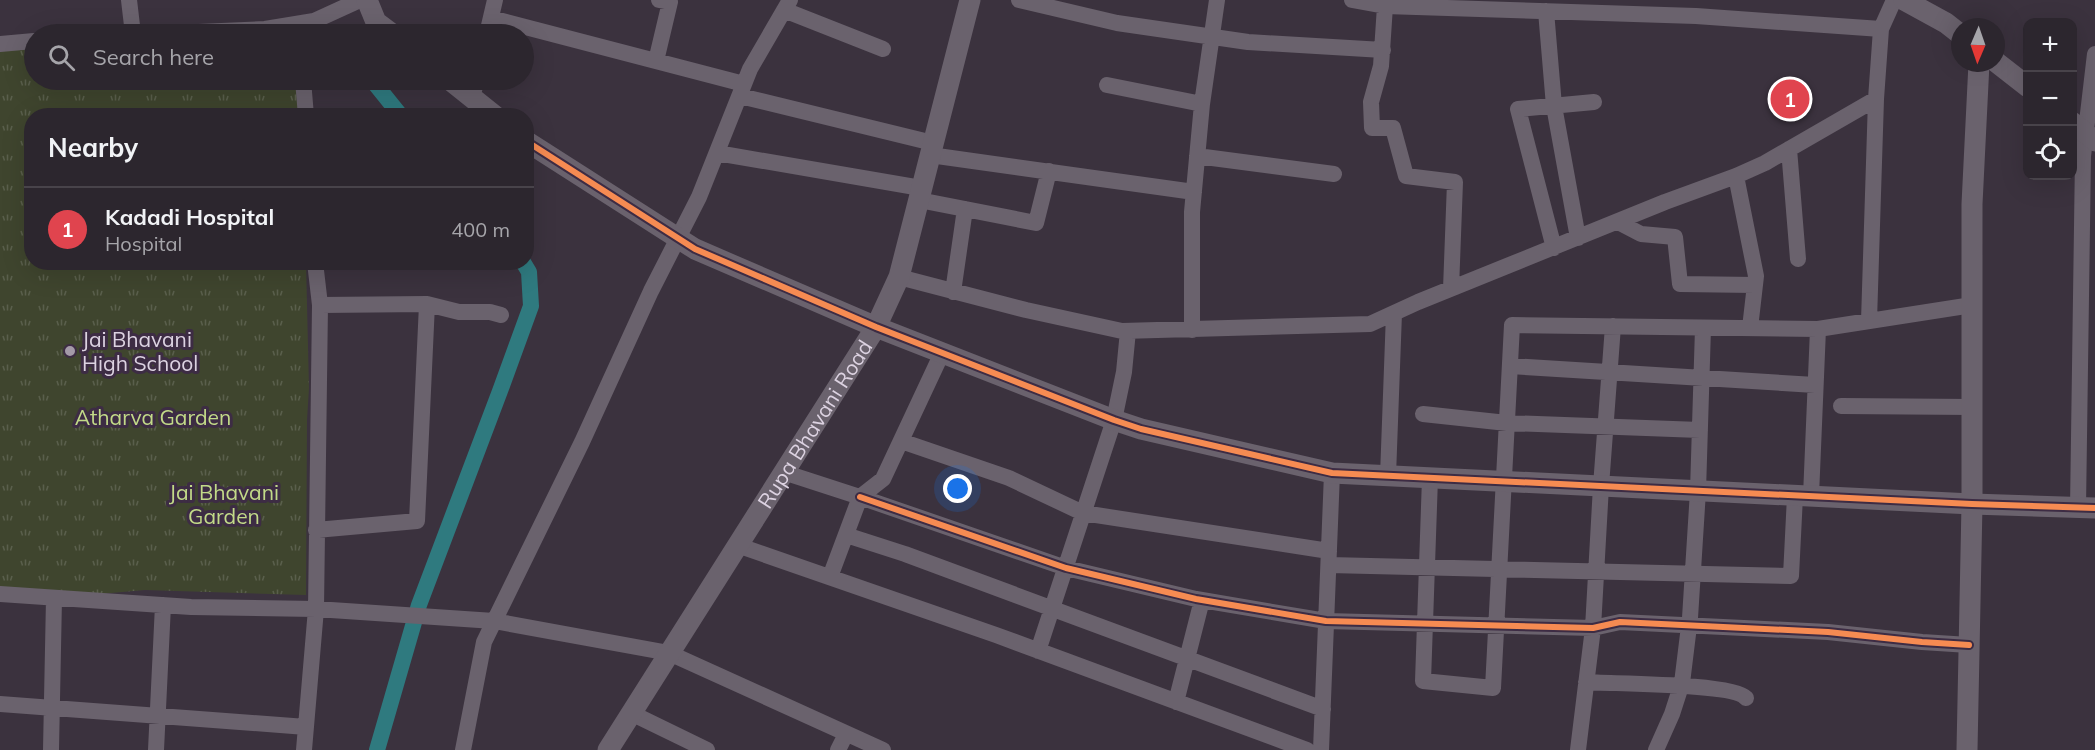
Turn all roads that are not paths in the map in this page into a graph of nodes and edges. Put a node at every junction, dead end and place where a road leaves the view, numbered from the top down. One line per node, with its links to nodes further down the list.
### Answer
1 (129, 0): 16 (street)
2 (360, 0): 17 (street)
3 (367, 0): 18 (street)
4 (495, 0): 15 (street)
5 (659, 0): 30 (street)
6 (970, 0): 46 (street, Rupa Bhavani Road)
7 (1019, 0): 24 (street)
8 (1217, 0): 24 (street)
9 (1352, 0): 13 (street)
10 (1894, 0): 23 (street)
11 (1904, 0): 21 (street)
12 (787, 5): 27 (street); 37 (street)
13 (1385, 6): 14 (street); 28 (street)
14 (1546, 11): 23 (street); 41 (street)
15 (491, 18): 19 (street); 20 (street)
16 (132, 24)
17 (309, 24)
18 (379, 24)
19 (490, 24)
20 (514, 24)
21 (1951, 27)
22 (534, 29): 30 (street)
23 (1881, 29): 38 (street)
24 (1212, 36): 28 (street); 40 (street)
25 (24, 42): 26 (street)
26 (0, 44)
27 (883, 49)
28 (1383, 50): 64 (street)
29 (2095, 54): 44 (street)
30 (656, 61): 37 (street)
31 (2005, 69): 33 (street)
32 (1979, 72): 68 (street)
33 (2023, 83)
34 (1107, 85): 40 (street)
35 (304, 90): 42 (street)
36 (476, 90): 43 (street)
37 (742, 90): 46 (street); 48 (street)
38 (1876, 99): 47 (street); 71 (street)
39 (1594, 102): 41 (street)
40 (1202, 104): 49 (street)
41 (1554, 106): 58 (street); 59 (street)
42 (305, 108)
43 (489, 108)
44 (2084, 132): 102 (street)
45 (534, 146): 57 (street)
46 (932, 149): 50 (street); 54 (street, Rupa Bhavani Road)
47 (1789, 149): 52 (street); 60 (street)
48 (717, 153): 54 (street); 57 (street)
49 (1197, 156): 51 (street); 53 (street)
50 (1049, 171): 53 (street); 55 (street)
51 (1334, 174)
52 (1736, 176): 56 (street); 63 (street)
53 (1194, 192): 77 (street)
54 (920, 194): 55 (street); 62 (street, Rupa Bhavani Road)
55 (965, 209): 65 (street)
56 (1618, 222): 58 (street); 63 (street)
57 (680, 238): 73 (street); 120 (street)
58 (1578, 238): 59 (street)
59 (1554, 248): 64 (street)
60 (1798, 259)
61 (316, 270): 67 (street)
62 (899, 278): 65 (street); 73 (street, Rupa Bhavani Road)
63 (1755, 285): 75 (street)
64 (1451, 289): 69 (street)
65 (953, 291): 78 (street)
66 (427, 304): 67 (street); 70 (street); 104 (street)
67 (320, 305): 104 (street)
68 (1972, 305): 71 (street); 85 (street)
69 (1394, 313): 77 (street); 94 (street)
70 (501, 315)
71 (1869, 321): 76 (street)
72 (1613, 326): 74 (street); 80 (street); 81 (street)
73 (876, 327): 79 (street); 92 (street, Rupa Bhavani Road)
74 (1703, 328): 75 (street); 82 (street)
75 (1750, 328): 76 (street)
76 (1818, 329): 83 (street)
77 (1192, 330): 78 (street)
78 (1128, 331): 87 (street)
79 (942, 353): 87 (street); 91 (street)
80 (1510, 366): 81 (street); 88 (street)
81 (1609, 372): 82 (street); 89 (street)
82 (1701, 378): 83 (street); 90 (street)
83 (1815, 385): 99 (street)
84 (1841, 406): 85 (street)
85 (1972, 407): 101 (street)
86 (1423, 414): 88 (street)
87 (1114, 420): 93 (street); 103 (street)
88 (1507, 423): 89 (street); 96 (street)
89 (1605, 427): 90 (street); 97 (street)
90 (1700, 430): 98 (street)
91 (901, 441): 100 (street); 103 (street)
92 (783, 472): 100 (street); 106 (street, Rupa Bhavani Road)
93 (1332, 473): 94 (street); 107 (street)
94 (1388, 476): 95 (street)
95 (1430, 478): 96 (street); 108 (street)
96 (1504, 481): 97 (street); 110 (street)
97 (1600, 486): 98 (street); 111 (street)
98 (1698, 491): 99 (street); 112 (street)
99 (1803, 496): 101 (street); 112 (street)
100 (860, 497): 105 (street); 109 (street)
101 (1972, 504): 102 (street); 126 (street)
102 (2086, 508)
103 (1083, 513): 107 (street); 109 (street)
104 (316, 530): 118 (street)
105 (846, 535): 113 (street); 119 (street)
106 (737, 545): 113 (street); 128 (street, Rupa Bhavani Road)
107 (1329, 558): 108 (street); 121 (street)
108 (1427, 567): 110 (street); 122 (street)
109 (1066, 568): 116 (street); 119 (street)
110 (1500, 569): 111 (street); 123 (street)
111 (1596, 571): 112 (street); 125 (street)
112 (1693, 574): 124 (street)
113 (830, 577): 127 (street)
114 (0, 594): 115 (street)
115 (54, 598): 117 (street); 135 (street)
116 (1202, 600): 121 (street); 129 (street)
117 (163, 605): 118 (street); 138 (street)
118 (316, 609): 120 (street); 139 (street)
119 (1052, 609): 127 (street); 129 (street)
120 (494, 621): 128 (street); 144 (street)
121 (1326, 621): 122 (street); 136 (street)
122 (1425, 624): 123 (street); 123 (street)
123 (1497, 625): 125 (street)
124 (1689, 626): 125 (street); 126 (street); 131 (street)
125 (1593, 628): 130 (street)
126 (1969, 645): 153 (street)
127 (1038, 651): 133 (street)
128 (669, 653): 137 (street, Rupa Bhavani Road); 140 (street)
129 (1187, 659): 133 (street); 136 (street)
130 (1586, 682): 131 (street); 151 (street)
131 (1680, 687): 132 (street); 152 (street)
132 (1746, 698)
133 (1176, 702): 149 (street)
134 (0, 704): 135 (street)
135 (52, 708): 138 (street); 141 (street)
136 (1323, 709): 150 (street)
137 (631, 712): 145 (street, Rupa Bhavani Road); 146 (street)
138 (157, 716): 139 (street); 142 (street)
139 (306, 727): 143 (street)
140 (846, 734): 147 (street); 148 (street)
141 (51, 750)
142 (156, 750)
143 (304, 750)
144 (463, 750)
145 (608, 750)
146 (707, 750)
147 (838, 750)
148 (882, 750)
149 (1307, 750)
150 (1321, 750)
151 (1578, 750)
152 (1656, 750)
153 (1966, 750)

